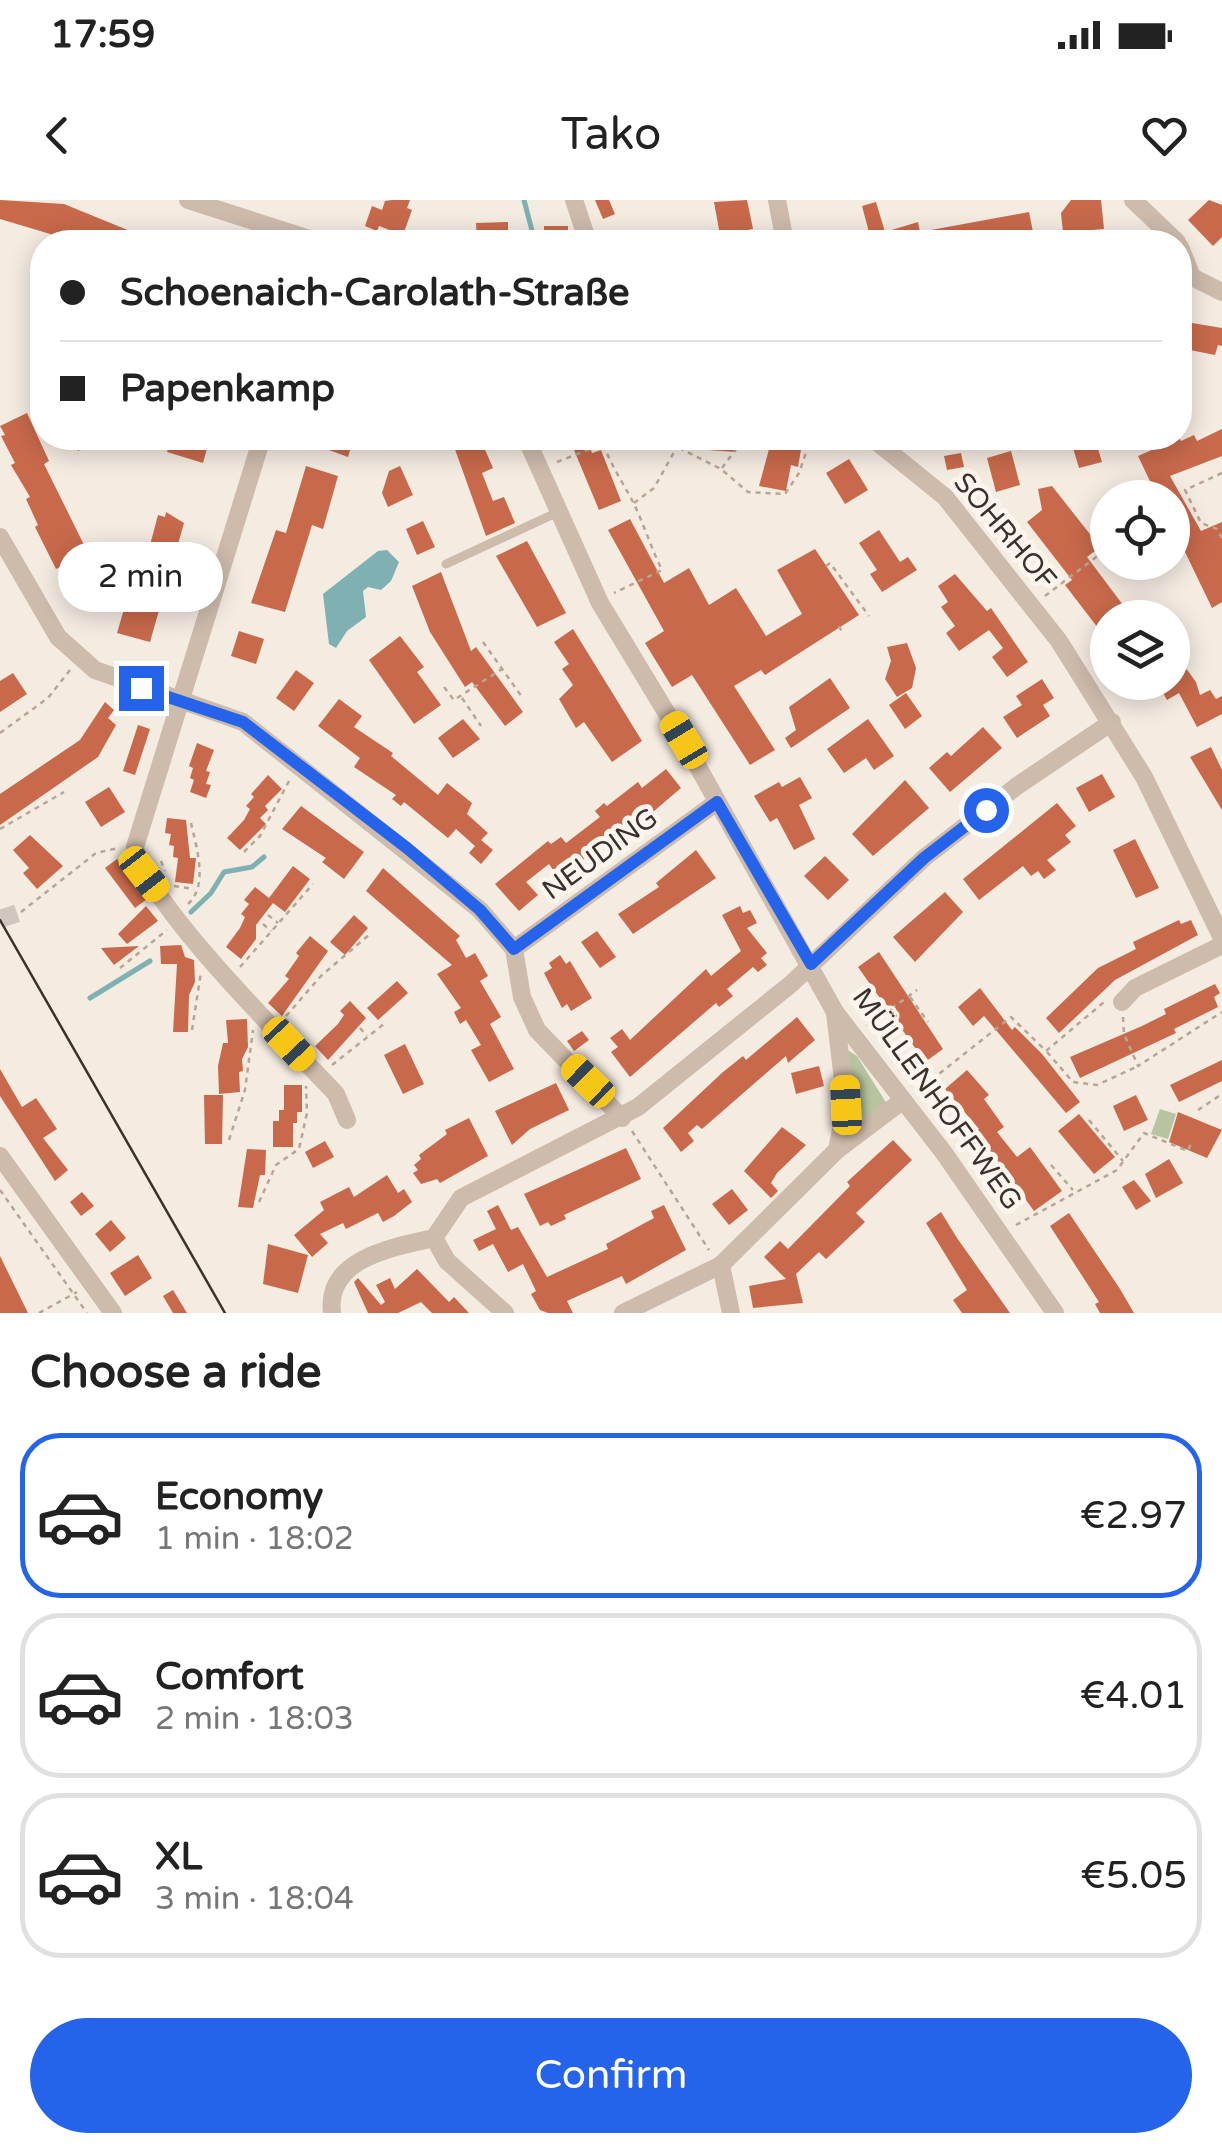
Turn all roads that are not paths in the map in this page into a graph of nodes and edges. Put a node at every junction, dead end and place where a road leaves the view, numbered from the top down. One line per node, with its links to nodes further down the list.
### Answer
1 (188, 200): 5 (street)
2 (574, 200): 6 (street)
3 (776, 200): 7 (street)
4 (1145, 204): 8 (street)
5 (282, 230)
6 (584, 230)
7 (782, 230)
8 (1166, 230)
9 (1192, 280): 10 (street)
10 (1222, 292)
11 (258, 450): 17 (street)
12 (530, 450): 14 (street, MÜLLENHOFFWEG)
13 (887, 450): 18 (street, SOHRHOF)
14 (556, 512): 16 (lane); 19 (street, MÜLLENHOFFWEG)
15 (0, 537): 17 (street)
16 (446, 564)
17 (179, 698): 21 (street); 27 (street)
18 (1112, 722): 20 (street, SOHRHOF); 22 (street)
19 (717, 802): 21 (street, NEUDING); 22 (street, MÜLLENHOFFWEG)
20 (1222, 942): 23 (street)
21 (514, 949): 26 (street)
22 (811, 964): 24 (street, MÜLLENHOFFWEG); 26 (street)
23 (1122, 1002)
24 (835, 1012): 25 (street, MÜLLENHOFFWEG); 28 (street)
25 (902, 1101): 28 (street); 37 (street, MÜLLENHOFFWEG)
26 (622, 1118): 30 (street)
27 (347, 1120)
28 (837, 1150): 31 (street)
29 (0, 1156): 32 (street)
30 (434, 1238): 33 (street); 34 (street)
31 (721, 1265): 35 (street); 36 (street)
32 (113, 1313)
33 (332, 1313)
34 (505, 1313)
35 (623, 1313)
36 (731, 1313)
37 (1055, 1313)

